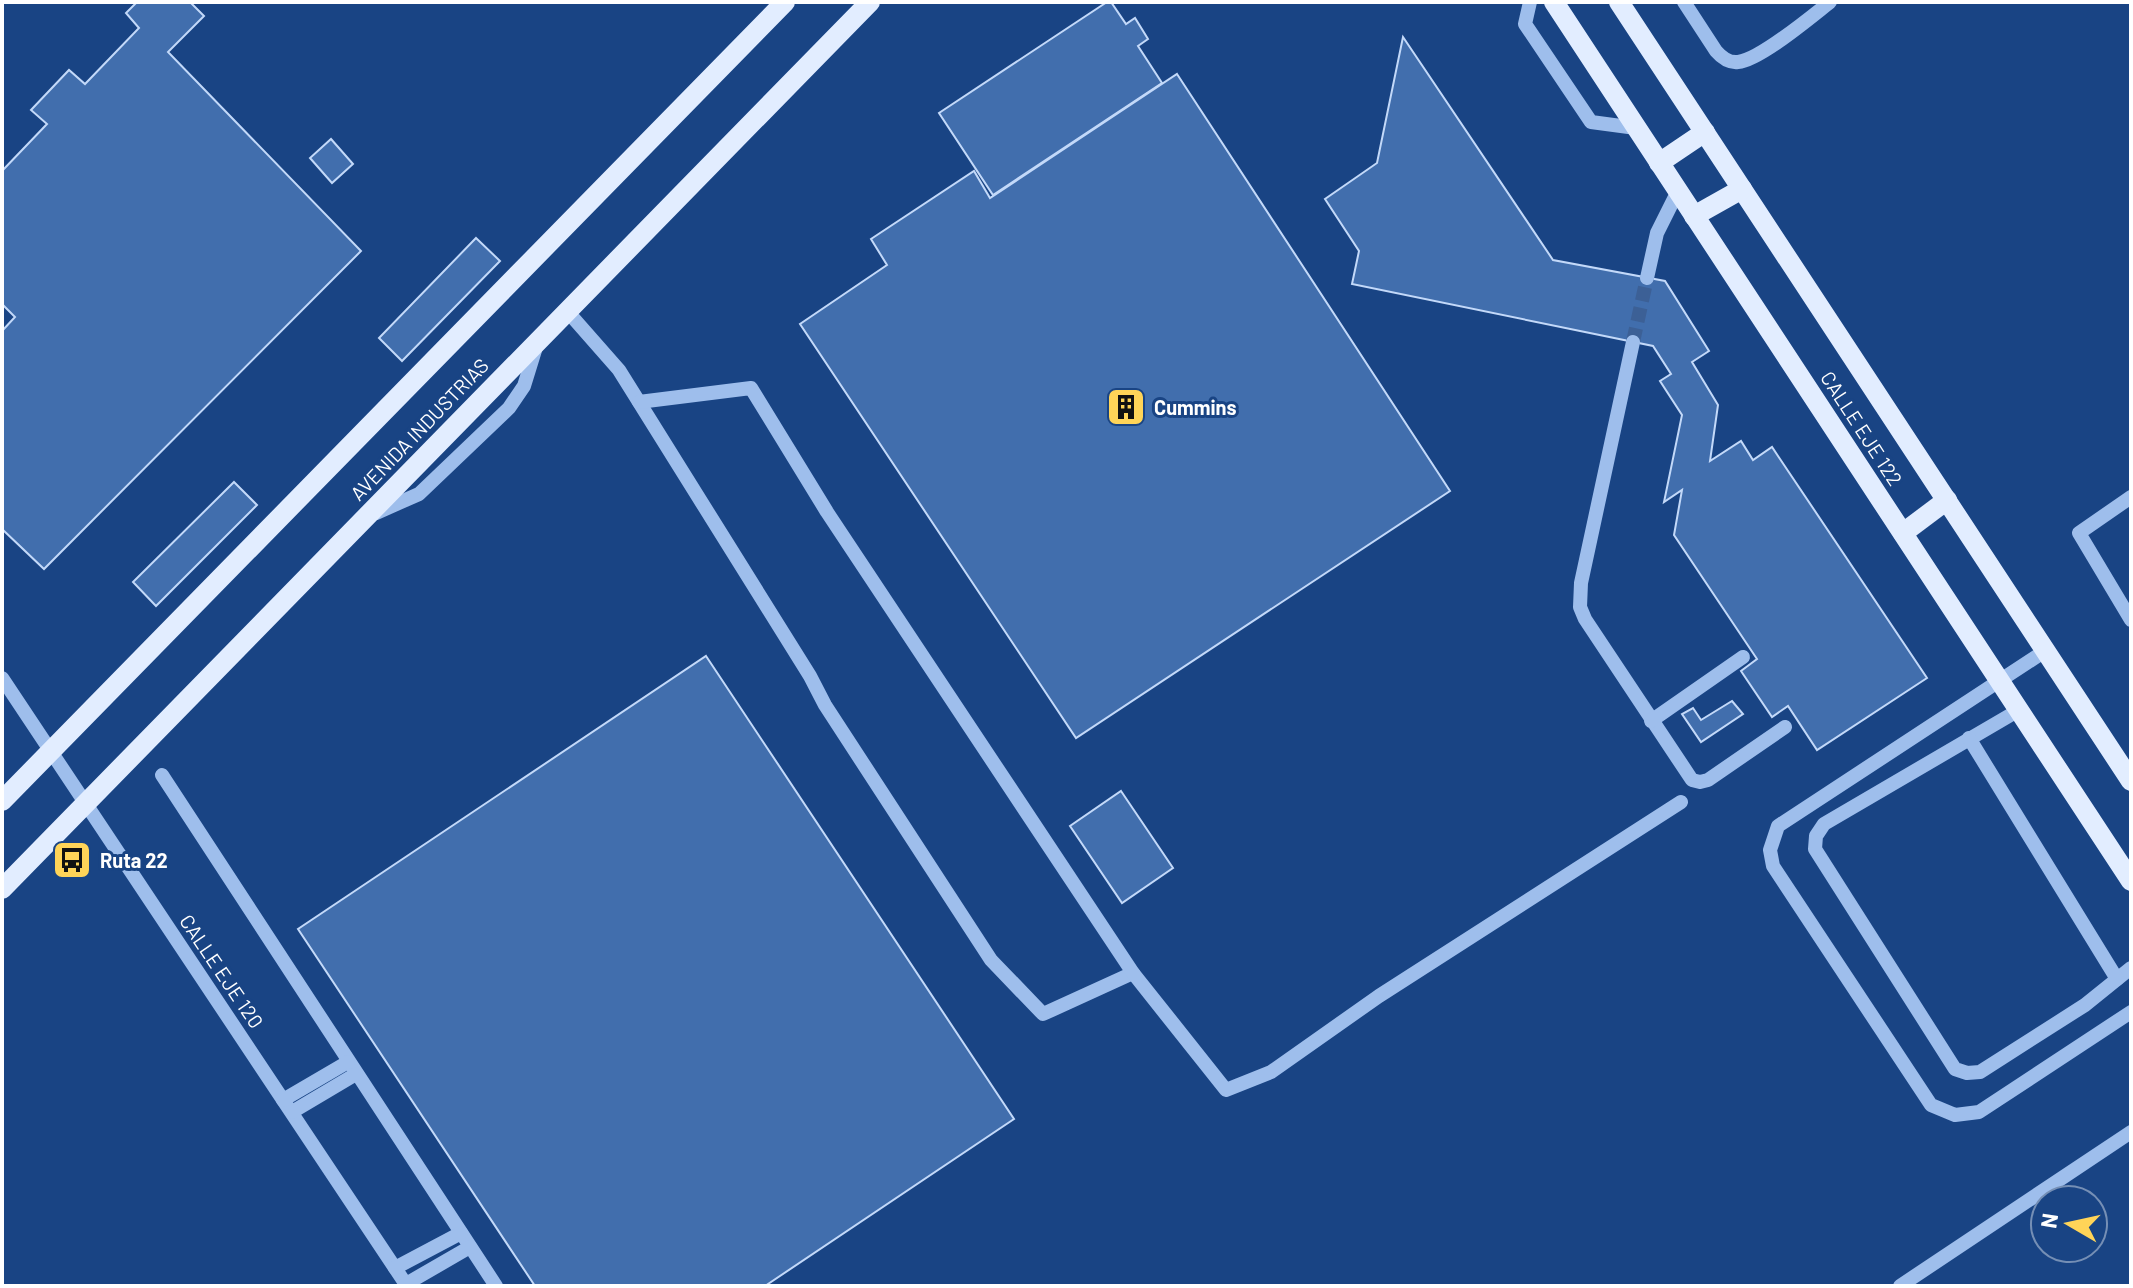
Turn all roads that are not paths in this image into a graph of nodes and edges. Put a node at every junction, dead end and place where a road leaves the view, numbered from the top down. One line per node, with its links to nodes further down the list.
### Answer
1 (785, 2): 30 (main road, AVENIDA INDUSTRIAS)
2 (870, 2): 15 (main road, AVENIDA INDUSTRIAS)
3 (1530, 2): 8 (street)
4 (1554, 2): 8 (main road, CALLE EJE 122)
5 (1619, 2): 9 (main road, CALLE EJE 122)
6 (1684, 2): 7 (street)
7 (1830, 2)
8 (1636, 128): 10 (main road, CALLE EJE 122)
9 (1705, 132): 10 (main road); 11 (main road, CALLE EJE 122)
10 (1659, 163): 12 (main road, CALLE EJE 122)
11 (1742, 189): 13 (main road); 19 (main road, CALLE EJE 122)
12 (1678, 191): 13 (main road, CALLE EJE 122); 14 (street)
13 (1694, 216): 20 (main road, CALLE EJE 122)
14 (1647, 278)
15 (568, 312): 17 (street); 35 (main road, AVENIDA INDUSTRIAS)
16 (1633, 342): 27 (street)
17 (639, 402): 39 (street); 39 (street)
18 (2131, 497): 21 (street)
19 (1947, 500): 20 (main road); 22 (main road, CALLE EJE 122)
20 (1903, 533): 25 (main road, CALLE EJE 122)
21 (2131, 620)
22 (2045, 651): 25 (street); 32 (main road, CALLE EJE 122)
23 (1743, 657): 27 (street)
24 (2, 678): 30 (street, CALLE EJE 120)
25 (1999, 680): 26 (main road, CALLE EJE 122); 41 (street)
26 (2019, 710): 29 (street); 36 (main road, CALLE EJE 122)
27 (1651, 721): 28 (street)
28 (1785, 727)
29 (1969, 738): 40 (street); 40 (street)
30 (51, 751): 33 (main road, AVENIDA INDUSTRIAS); 35 (street, CALLE EJE 120)
31 (162, 775): 42 (street)
32 (2131, 781)
33 (2, 801)
34 (1681, 802): 39 (street)
35 (87, 804): 37 (main road, AVENIDA INDUSTRIAS); 43 (street, CALLE EJE 120)
36 (2131, 879)
37 (2, 889)
38 (2131, 968): 40 (street)
39 (1133, 973)
40 (2117, 979)
41 (2131, 1012)
42 (352, 1068): 43 (street); 45 (street)
43 (287, 1106): 47 (street, CALLE EJE 120)
44 (2131, 1132): 50 (street)
45 (461, 1233): 46 (street); 47 (street)
46 (470, 1247): 48 (street); 49 (street)
47 (395, 1268): 48 (street, CALLE EJE 120)
48 (407, 1285)
49 (496, 1286)
50 (1900, 1286)

